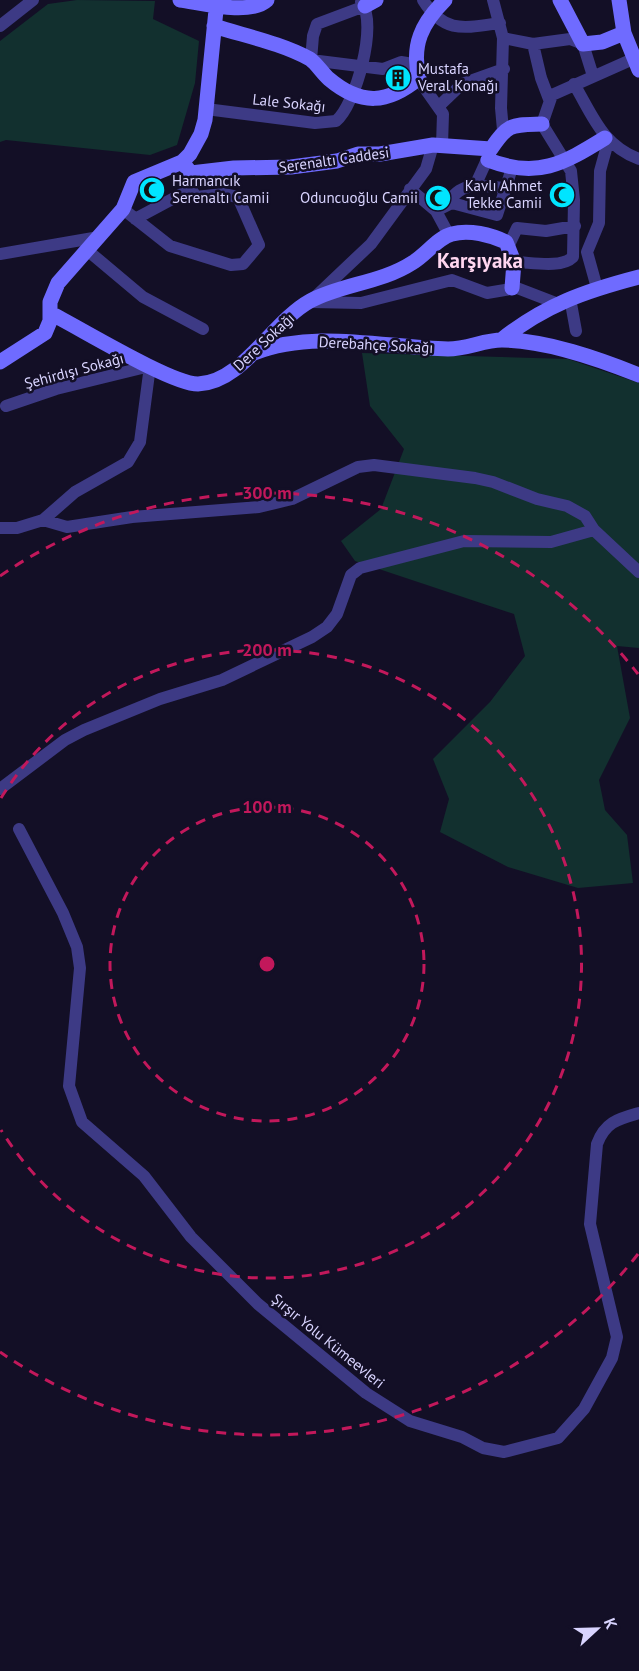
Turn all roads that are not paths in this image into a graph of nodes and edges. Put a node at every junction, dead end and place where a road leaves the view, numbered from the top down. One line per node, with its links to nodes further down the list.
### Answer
1 (33, 0): 13 (street)
2 (180, 0): 9 (street)
3 (267, 0): 9 (street)
4 (423, 0): 11 (street)
5 (446, 0): 11 (street)
6 (493, 0): 12 (street)
7 (560, 0): 17 (street)
8 (619, 0): 15 (street)
9 (217, 2): 14 (street)
10 (367, 2): 19 (street); 21 (street)
11 (432, 14): 12 (street); 24 (street)
12 (500, 23): 16 (street)
13 (0, 26)
14 (214, 26): 19 (street); 29 (street)
15 (624, 33): 17 (street); 20 (street)
16 (503, 38): 18 (street); 22 (street)
17 (583, 44): 18 (street); 23 (street)
18 (534, 45): 27 (street)
19 (311, 60): 21 (street); 26 (street)
20 (637, 62): 23 (street)
21 (360, 66): 24 (street); 26 (street)
22 (504, 69): 28 (street); 31 (street)
23 (593, 76): 25 (street)
24 (419, 78): 26 (street); 28 (street)
25 (574, 84): 27 (street); 32 (street)
26 (352, 92): 29 (street, Lale Sokağı)
27 (549, 99): 30 (street)
28 (439, 106): 33 (street)
29 (206, 109): 37 (street)
30 (542, 124): 31 (street); 36 (street)
31 (503, 130): 34 (street)
32 (606, 140): 35 (street); 36 (street, Serenaltı Caddesi); 52 (street)
33 (437, 145): 34 (street, Serenaltı Caddesi); 37 (street, Serenaltı Caddesi); 42 (street)
34 (490, 154): 38 (street, Serenaltı Caddesi); 39 (street)
35 (639, 159)
36 (566, 161): 38 (street, Serenaltı Caddesi); 47 (street)
37 (186, 168): 41 (street); 45 (street, Serenaltı Caddesi)
38 (512, 168): 40 (street)
39 (475, 186): 40 (street); 43 (street)
40 (505, 188): 46 (street)
41 (191, 189): 45 (street); 45 (street)
42 (410, 189): 44 (street); 61 (street)
43 (448, 204): 44 (street); 46 (street)
44 (436, 211): 48 (street)
45 (129, 214): 50 (street, Serenaltı Caddesi)
46 (497, 215): 49 (street)
47 (575, 226): 51 (street); 55 (street)
48 (449, 235): 49 (street); 61 (street)
49 (490, 236): 51 (street)
50 (99, 237): 53 (street, Serenaltı Caddesi); 54 (street)
51 (509, 245): 56 (street)
52 (588, 248): 55 (street); 59 (street)
53 (87, 250): 62 (street, Serenaltı Caddesi); 63 (street)
54 (0, 254)
55 (573, 257): 56 (street)
56 (514, 262): 58 (street)
57 (639, 277): 59 (street)
58 (513, 288): 60 (street, Dere Sokağı); 61 (street, Dere Sokağı)
59 (597, 288): 60 (street)
60 (563, 300): 64 (street); 65 (street)
61 (309, 302): 66 (street, Dere Sokağı)
62 (50, 313): 67 (street, Serenaltı Caddesi); 68 (street, Dere Sokağı)
63 (203, 330)
64 (576, 331)
65 (501, 340): 66 (street, Derebahçe Sokağı); 69 (street)
66 (251, 354): 68 (street, Dere Sokağı)
67 (0, 362)
68 (150, 366): 70 (street, Şehirdışı Sokağı); 71 (street)
69 (639, 375)
70 (6, 406)
71 (43, 520): 72 (street); 73 (street)
72 (0, 528)
73 (594, 530): 74 (street); 75 (street)
74 (639, 572)
75 (0, 789)
76 (20, 829): 77 (street, Şırşır Yolu Kümeevleri)
77 (639, 1113)

